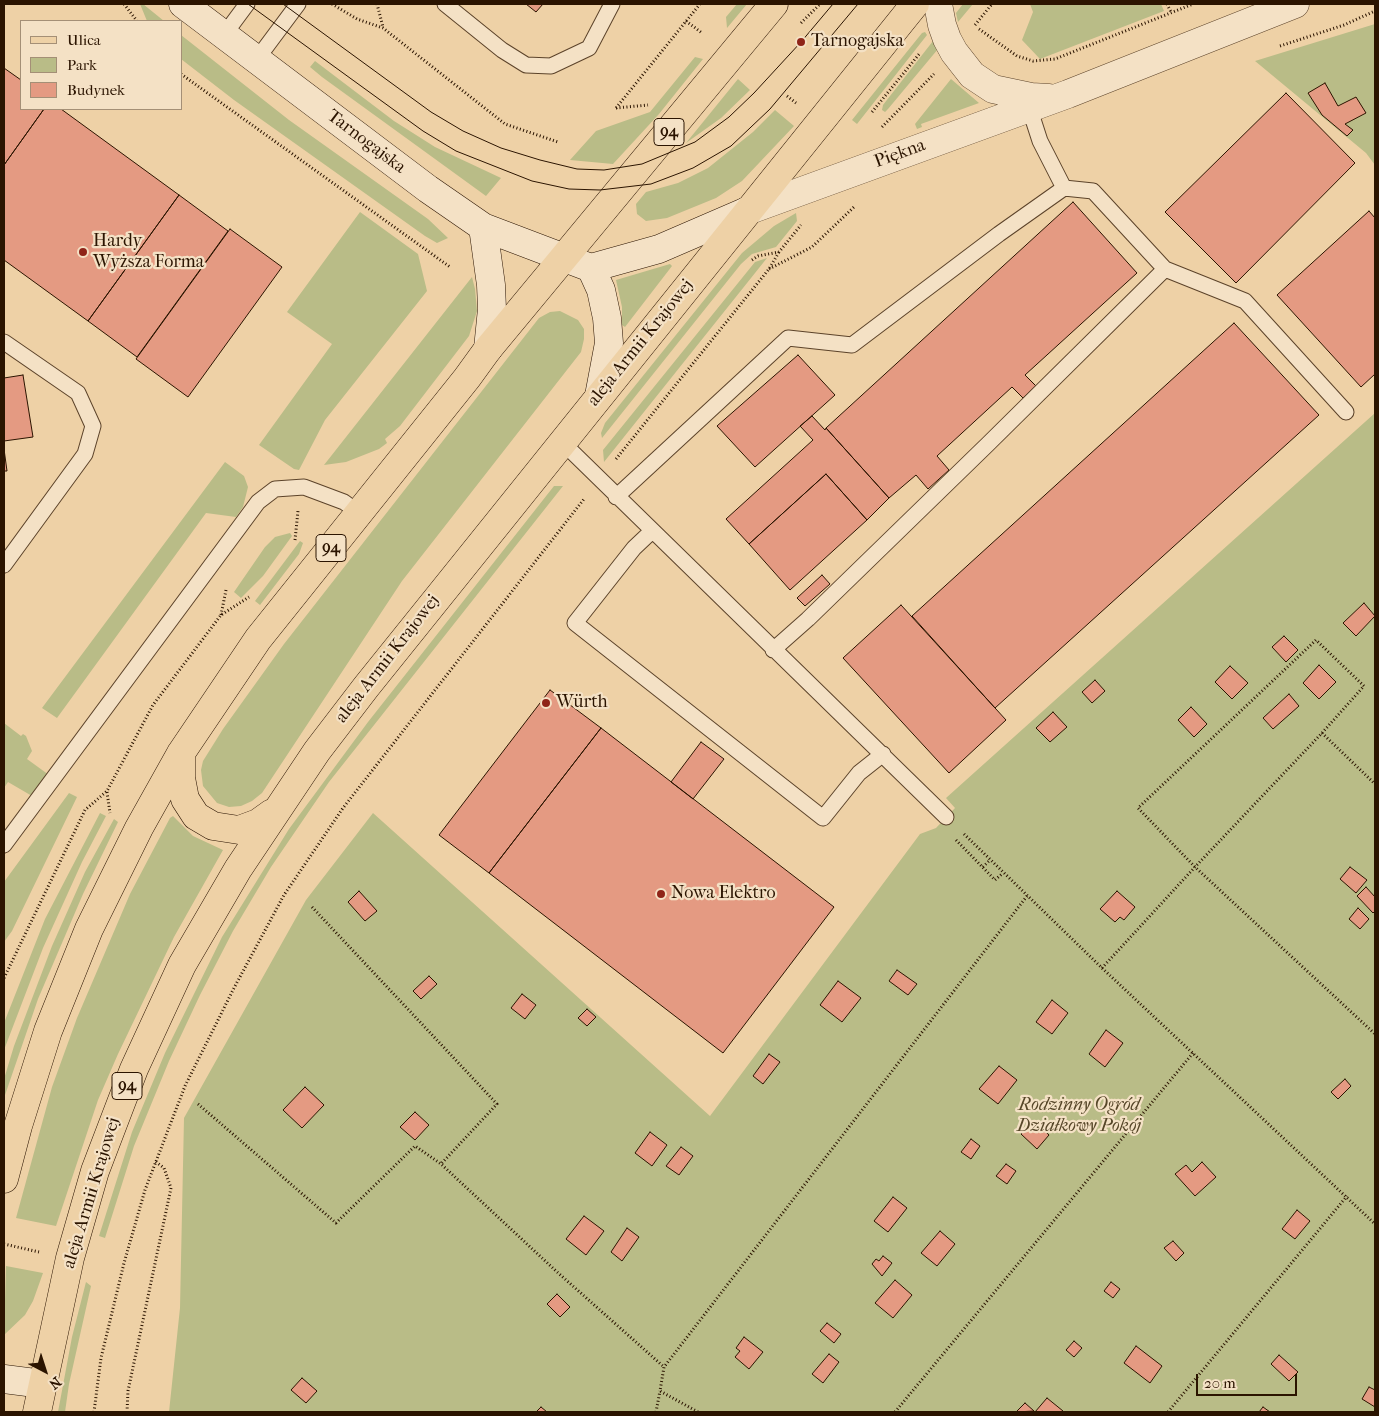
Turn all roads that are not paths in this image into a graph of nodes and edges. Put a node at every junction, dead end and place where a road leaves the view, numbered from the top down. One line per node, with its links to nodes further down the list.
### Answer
1 (183, 4): 10 (street, Tarnogajska)
2 (246, 4): 10 (lane)
3 (298, 4): 11 (lane)
4 (445, 4): 5 (lane)
5 (612, 4)
6 (774, 4): 16 (main road, 94)
7 (915, 4): 14 (main road, aleja Armii Krajowej / 94)
8 (938, 4): 12 (street, Piękna)
9 (1295, 4): 12 (street, Piękna)
10 (224, 35): 11 (street, Tarnogajska)
11 (256, 59): 15 (street, Tarnogajska)
12 (1041, 103): 13 (lane); 14 (street, Piękna)
13 (1064, 188): 18 (lane); 24 (lane)
14 (747, 211): 17 (street, Piękna); 21 (main road, aleja Armii Krajowej / 94)
15 (482, 227): 16 (street, Tarnogajska); 20 (street)
16 (562, 257): 17 (street, Tarnogajska); 20 (main road, 94)
17 (590, 268): 21 (street)
18 (1165, 269): 22 (lane); 28 (lane)
19 (4, 342): 27 (lane)
20 (488, 349): 25 (main road, 94)
21 (599, 396): 23 (main road, aleja Armii Krajowej / 94)
22 (1346, 412)
23 (562, 442): 24 (lane); 31 (main road, aleja Armii Krajowej / 94)
24 (616, 497): 26 (lane)
25 (359, 513): 29 (main road, 94); 33 (lane)
26 (652, 531): 28 (lane); 30 (lane)
27 (4, 565)
28 (773, 650): 30 (lane)
29 (181, 753): 31 (main road); 34 (main road, 94)
30 (882, 754): 32 (lane)
31 (274, 812): 36 (main road, aleja Armii Krajowej / 94)
32 (946, 817)
33 (4, 845)
34 (4, 1180)
35 (4, 1379): 36 (street)
36 (43, 1384): 37 (main road, aleja Armii Krajowej / 94)
37 (38, 1412)

